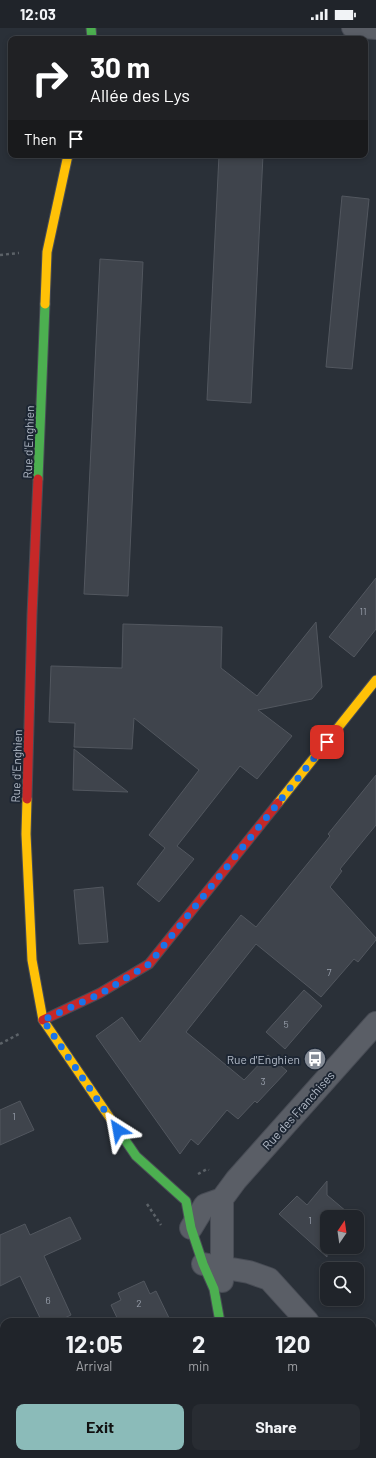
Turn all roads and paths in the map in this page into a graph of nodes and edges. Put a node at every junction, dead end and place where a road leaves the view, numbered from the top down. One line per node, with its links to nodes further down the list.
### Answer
1 (351, 28): 2 (lane)
2 (376, 30)
3 (67, 158): 5 (street, Rue d'Enghien)
4 (376, 680): 5 (street)
5 (43, 1020): 8 (street, Rue d'Enghien)
6 (376, 1023): 7 (street, Rue des Franchises)
7 (222, 1199): 8 (street); 9 (street)
8 (191, 1228): 9 (street, Rue d'Enghien)
9 (212, 1265): 10 (street); 11 (street)
10 (219, 1318)
11 (304, 1318)

